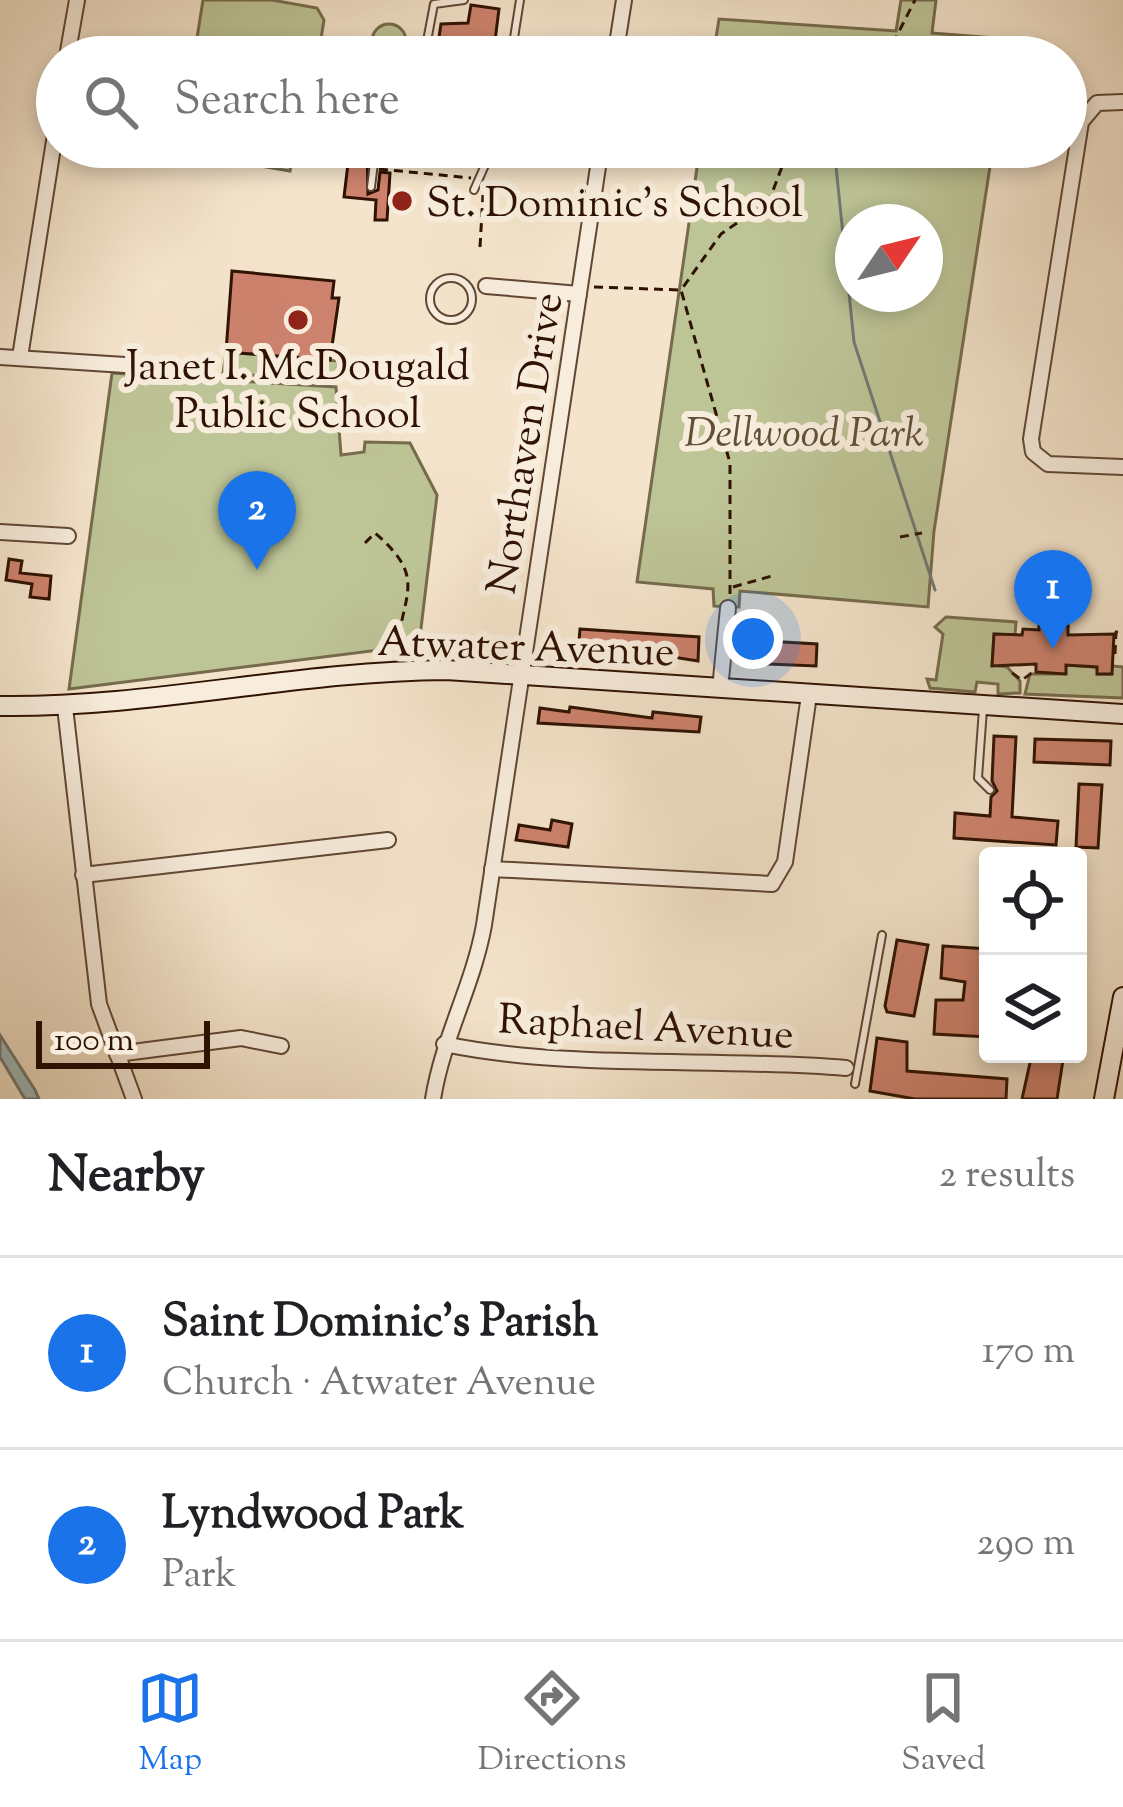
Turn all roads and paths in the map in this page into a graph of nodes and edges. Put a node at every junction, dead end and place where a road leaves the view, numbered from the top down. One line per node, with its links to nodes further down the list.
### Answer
1 (76, 0): 6 (street)
2 (464, 0): 7 (lane)
3 (520, 0): 8 (lane)
4 (624, 0): 9 (street)
5 (915, 0): 10 (path)
6 (71, 36)
7 (428, 36)
8 (514, 36)
9 (618, 36)
10 (897, 36)
11 (1123, 102): 12 (street)
12 (1087, 115)
13 (50, 168): 28 (street)
14 (485, 168): 20 (lane)
15 (598, 168): 24 (street, Northaven Drive)
16 (781, 168): 25 (path)
17 (1074, 168): 30 (street)
18 (373, 169): 19 (lane); 20 (path)
19 (371, 187)
20 (476, 187): 21 (path)
21 (480, 247)
22 (466, 284): 23 (lane); 26 (lane); 26 (lane)
23 (486, 286): 24 (street); 26 (lane)
24 (580, 290): 25 (path); 44 (street, Northaven Drive)
25 (681, 290): 37 (path)
26 (469, 311)
27 (0, 357): 28 (street)
28 (20, 357): 29 (street)
29 (125, 365)
30 (1123, 467)
31 (0, 532): 33 (street)
32 (922, 533): 34 (path)
33 (68, 536)
34 (900, 537)
35 (365, 544): 42 (path)
36 (772, 576): 37 (path)
37 (731, 587): 38 (path)
38 (728, 608): 45 (street)
39 (1123, 632): 40 (path)
40 (1123, 654)
41 (1036, 670): 43 (path)
42 (397, 671): 44 (street, Atwater Avenue); 49 (street, Atwater Avenue)
43 (1012, 673)
44 (520, 675): 45 (street, Atwater Avenue); 53 (street, Northaven Drive)
45 (720, 689): 46 (street, Atwater Avenue)
46 (809, 695): 47 (street, Atwater Avenue); 53 (street)
47 (983, 705): 50 (street, Atwater Avenue); 51 (lane)
48 (0, 706): 49 (street, Atwater Avenue)
49 (65, 707): 54 (street)
50 (1123, 714)
51 (990, 790)
52 (388, 840): 54 (street)
53 (492, 869): 58 (street, Northaven Drive)
54 (83, 874): 60 (street)
55 (882, 935): 62 (lane)
56 (1123, 997): 57 (street)
57 (1119, 1043): 65 (street)
58 (443, 1044): 61 (street, Raphael Avenue); 64 (street, Northaven Drive)
59 (280, 1046): 60 (street)
60 (117, 1054): 63 (street)
61 (846, 1068)
62 (855, 1084)
63 (134, 1099)
64 (433, 1099)
65 (1104, 1099)

